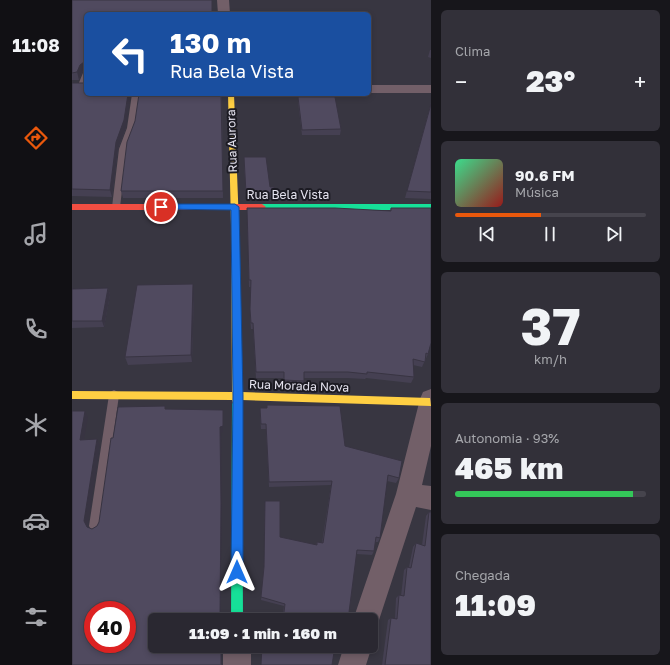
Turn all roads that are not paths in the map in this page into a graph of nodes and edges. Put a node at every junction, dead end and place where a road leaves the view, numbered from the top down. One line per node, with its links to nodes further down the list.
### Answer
1 (223, 0): 2 (street)
2 (224, 12)
3 (431, 89): 4 (street)
4 (371, 90)
5 (136, 96): 8 (lane)
6 (230, 96): 9 (street, Rua Aurora)
7 (72, 207): 8 (street, Rua Bela Vista)
8 (116, 207): 9 (street, Rua Bela Vista)
9 (235, 207): 10 (street, Rua Bela Vista); 13 (street, Rua Aurora)
10 (431, 207)
11 (72, 395): 12 (street, Rua Morada Nova)
12 (114, 396): 13 (street, Rua Morada Nova); 17 (lane)
13 (238, 396): 14 (street, Rua Morada Nova); 18 (street, Rua Aurora)
14 (430, 401): 15 (street)
15 (408, 494): 16 (street); 19 (street)
16 (431, 498)
17 (95, 526)
18 (237, 613)
19 (368, 613)
20 (237, 653): 22 (street)
21 (356, 653): 23 (street)
22 (237, 665)
23 (352, 665)

